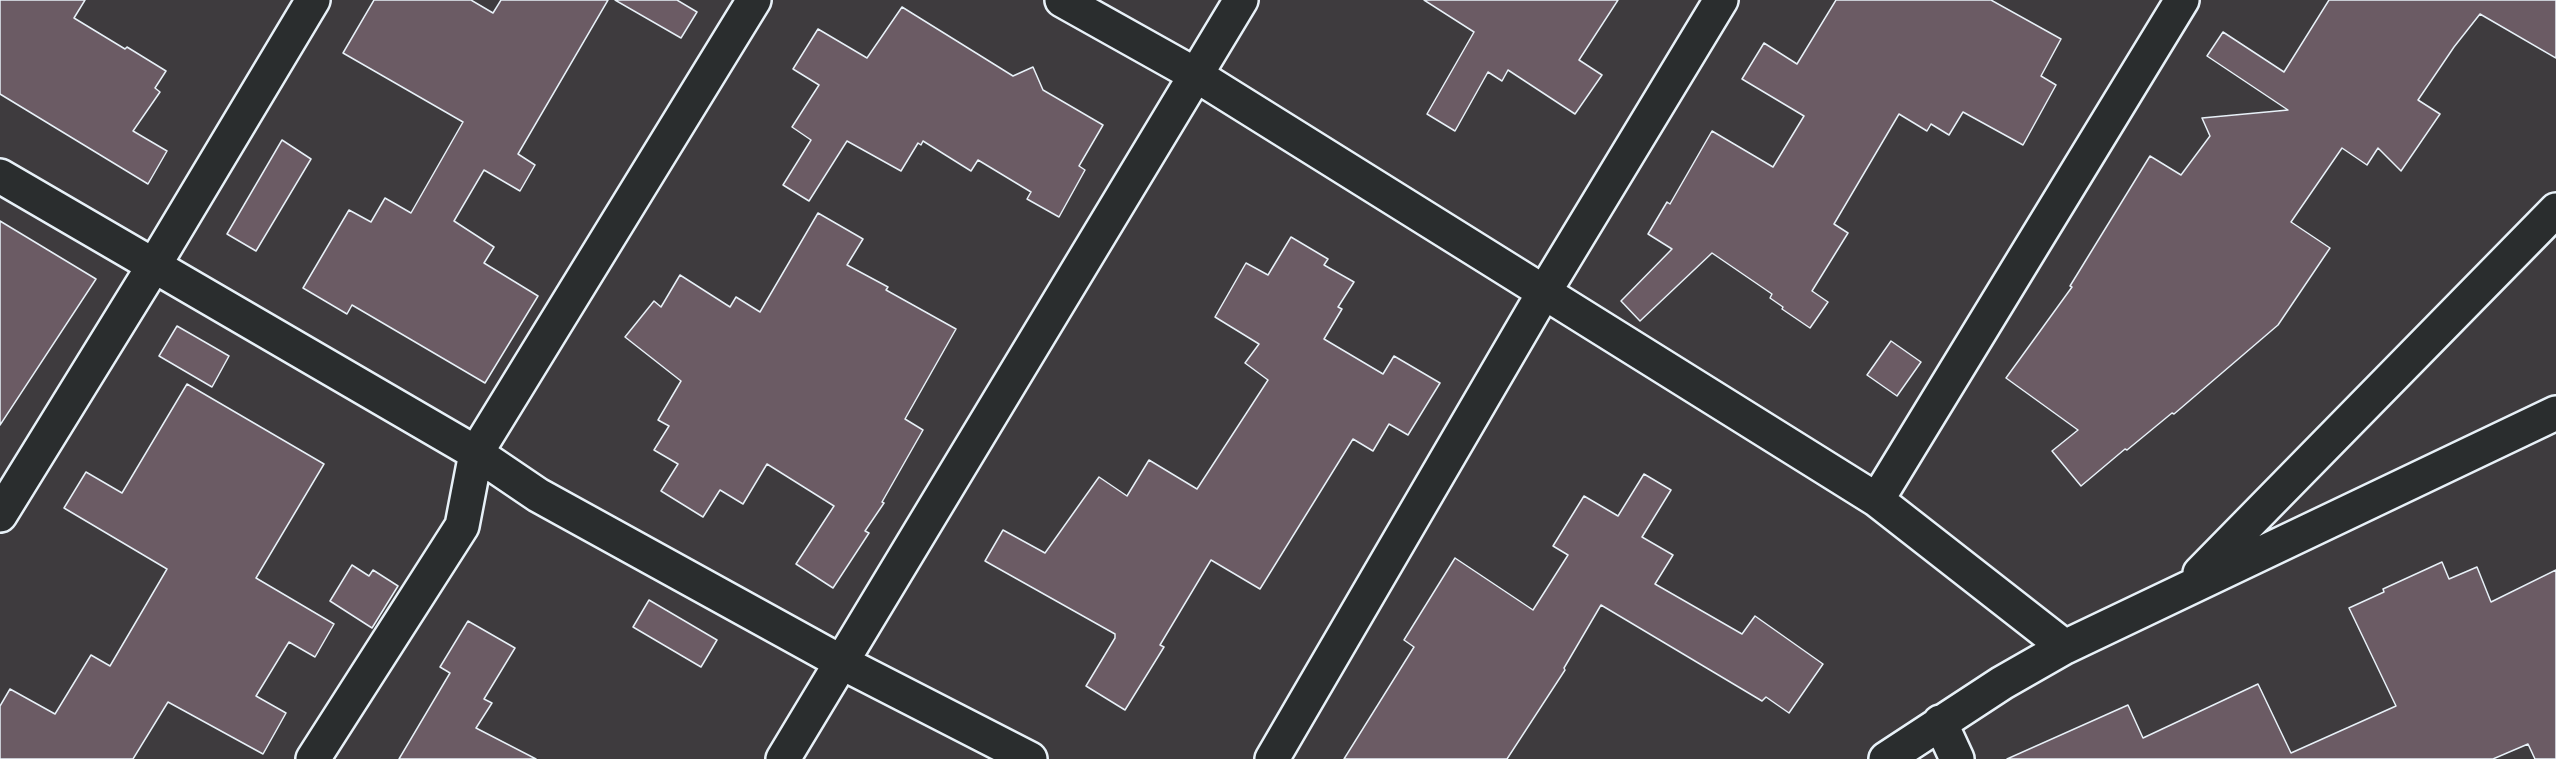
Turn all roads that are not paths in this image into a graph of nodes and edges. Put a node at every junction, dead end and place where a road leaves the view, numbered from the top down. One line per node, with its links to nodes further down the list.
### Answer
1 (313, 0): 10 (street)
2 (754, 0): 13 (street)
3 (1062, 0): 7 (street)
4 (1241, 0): 7 (street)
5 (1721, 0): 11 (street)
6 (2182, 0): 14 (street)
7 (1196, 75): 11 (street); 18 (street)
8 (0, 176): 10 (street)
9 (2556, 210): 16 (street)
10 (153, 267): 13 (street); 15 (street)
11 (1543, 294): 14 (street); 23 (street)
12 (2556, 413): 16 (street)
13 (476, 453): 18 (street); 20 (street)
14 (1877, 500): 17 (street)
15 (0, 515)
16 (2185, 588): 17 (street)
17 (2065, 647): 19 (street)
18 (841, 662): 21 (street); 22 (street)
19 (1940, 722): 24 (street); 25 (street)
20 (314, 759)
21 (783, 759)
22 (1030, 759)
23 (1272, 759)
24 (1886, 759)
25 (1957, 759)

